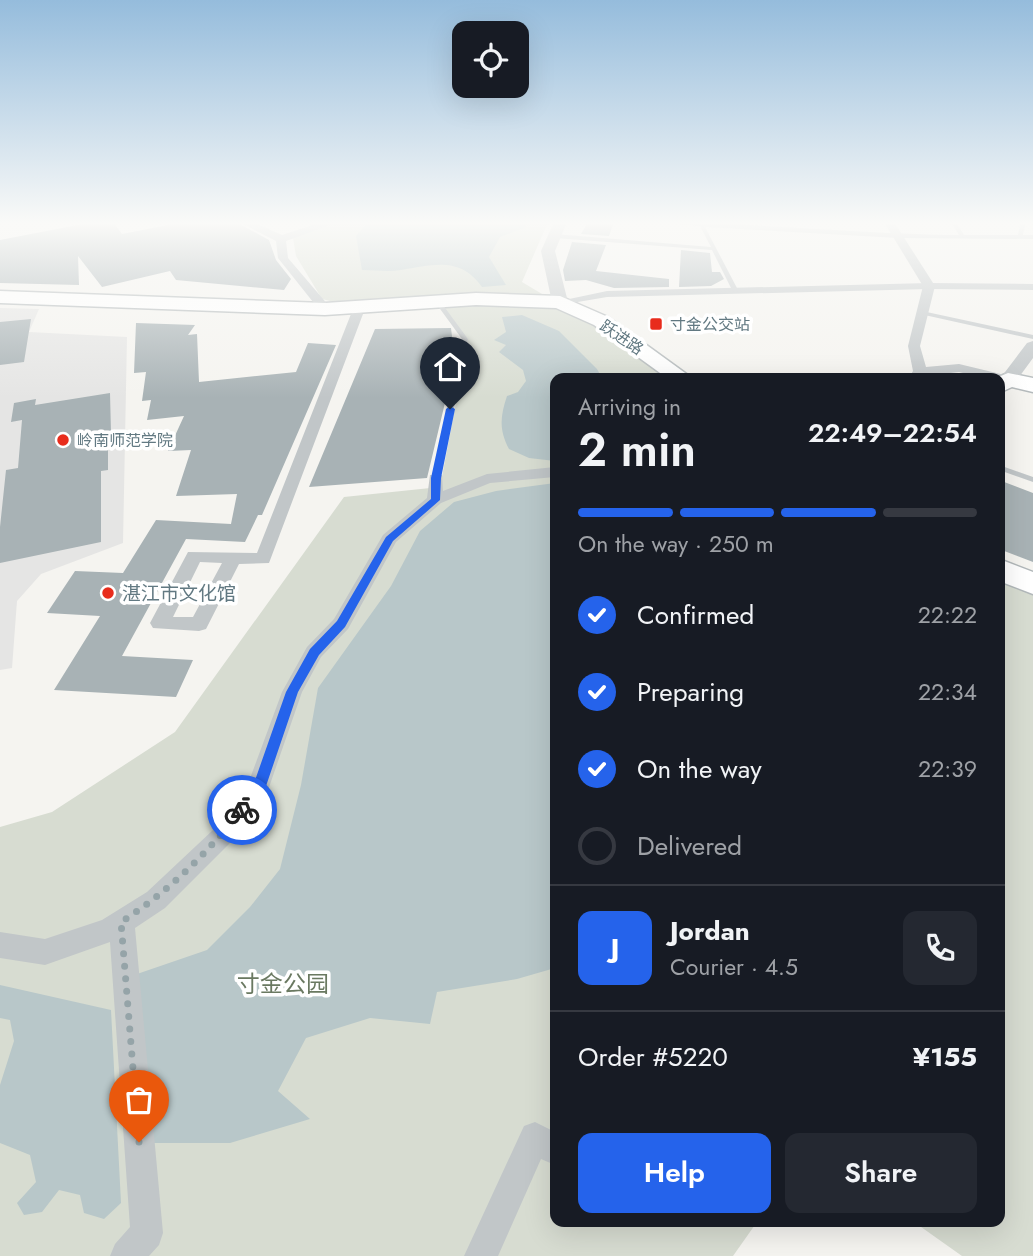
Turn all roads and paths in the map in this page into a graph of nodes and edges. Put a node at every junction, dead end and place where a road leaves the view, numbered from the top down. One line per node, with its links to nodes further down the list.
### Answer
1 (302, 281): 12 (street)
2 (555, 281): 9 (street)
3 (730, 281): 7 (lane)
4 (926, 281): 5 (street)
5 (929, 286): 6 (street); 7 (street); 13 (street)
6 (1033, 287)
7 (735, 290): 9 (street)
8 (0, 297): 12 (main road)
9 (560, 302): 11 (main road); 17 (main road, 跃进路)
10 (0, 303): 14 (main road)
11 (440, 305): 12 (main road); 14 (main road); 27 (lane)
12 (325, 309)
13 (922, 313): 15 (lane); 18 (street)
14 (357, 314): 28 (street)
15 (1033, 337)
16 (1033, 346): 21 (street)
17 (674, 373)
18 (918, 373)
19 (925, 373): 20 (street)
20 (974, 373)
21 (1005, 382)
22 (1005, 383): 23 (main road)
23 (1033, 385)
24 (1005, 469): 26 (lane)
25 (550, 473): 27 (street)
26 (1033, 480)
27 (436, 489): 31 (street)
28 (233, 558): 28 (street)
29 (1005, 571): 30 (main road)
30 (1033, 583)
31 (121, 922): 32 (street); 34 (street)
32 (0, 945)
33 (550, 1147): 35 (street)
34 (127, 1256)
35 (481, 1256)

